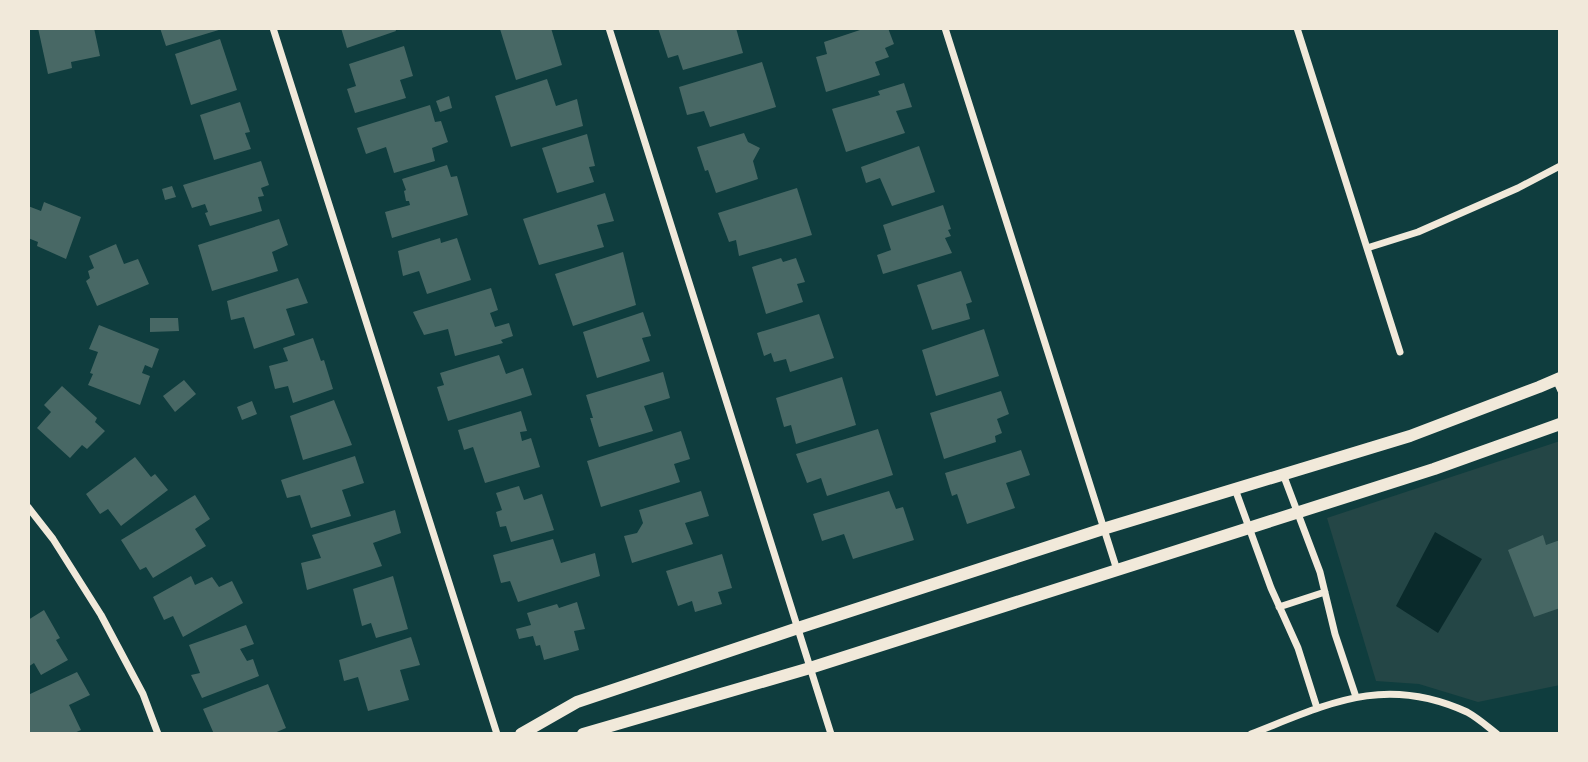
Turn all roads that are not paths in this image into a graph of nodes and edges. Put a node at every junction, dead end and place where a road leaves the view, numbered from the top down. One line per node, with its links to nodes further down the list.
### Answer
1 (273, 28): 24 (street)
2 (608, 28): 19 (street)
3 (946, 28): 15 (street)
4 (1297, 28): 6 (street)
5 (1560, 166): 6 (street)
6 (1367, 248): 7 (street)
7 (1400, 352)
8 (1558, 383): 10 (street)
9 (1560, 424): 13 (street)
10 (1283, 474): 11 (street); 13 (street)
11 (1235, 489): 14 (street); 15 (street)
12 (28, 507): 23 (street)
13 (1297, 512): 14 (street); 17 (street)
14 (1249, 528): 16 (street); 18 (street)
15 (1103, 529): 16 (street); 19 (street)
16 (1116, 570): 20 (street)
17 (1325, 592): 18 (street); 21 (street)
18 (1279, 607): 22 (street)
19 (799, 628): 20 (street); 25 (street)
20 (810, 668): 26 (street); 27 (street)
21 (1356, 697): 22 (street); 29 (street)
22 (1317, 708): 28 (street)
23 (158, 734)
24 (497, 734)
25 (521, 734)
26 (583, 734)
27 (831, 734)
28 (1251, 734)
29 (1497, 734)

